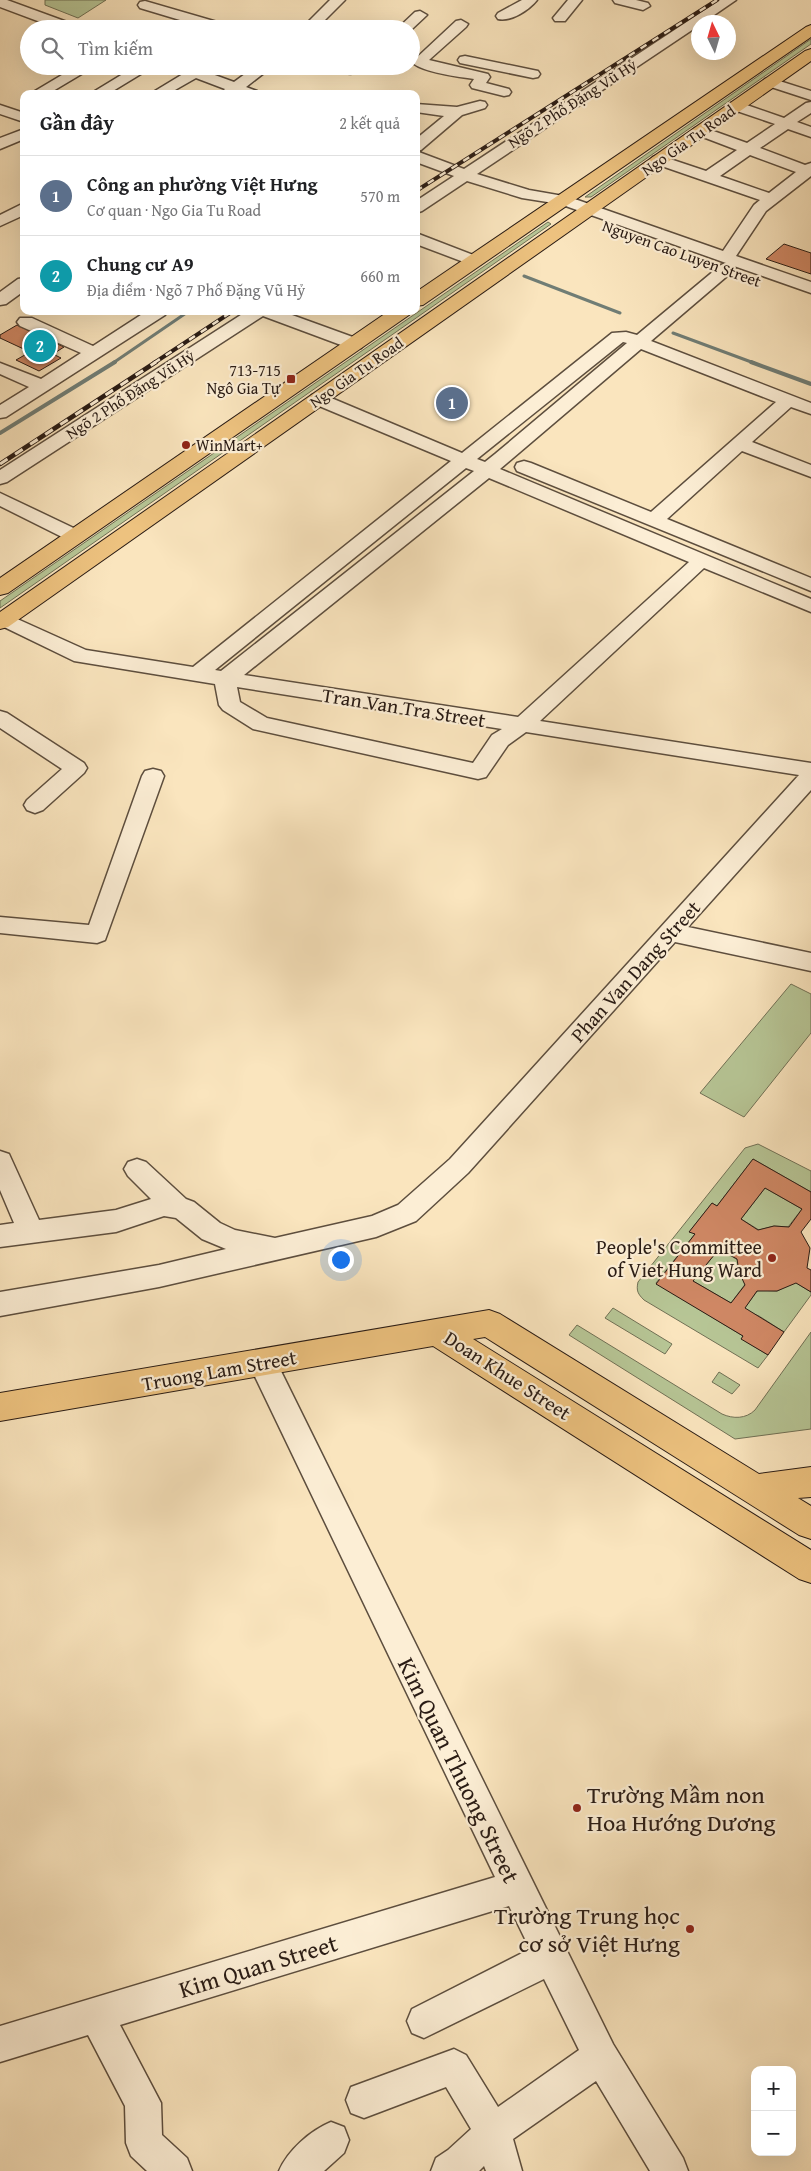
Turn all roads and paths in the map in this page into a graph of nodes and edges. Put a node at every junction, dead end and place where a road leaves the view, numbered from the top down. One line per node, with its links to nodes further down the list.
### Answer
1 (338, 0): 14 (street)
2 (530, 0): 10 (street)
3 (575, 0): 11 (street)
4 (620, 0): 8 (street)
5 (729, 0): 55 (street, Ngõ 2 Phố Đặng Vũ Hỷ)
6 (148, 3): 13 (street)
7 (6, 4): 12 (street)
8 (643, 6)
9 (420, 15): 15 (street)
10 (503, 16)
11 (560, 18)
12 (49, 20)
13 (199, 20)
14 (317, 20)
15 (414, 20)
16 (461, 24): 19 (street)
17 (811, 30): 58 (main road, Ngo Gia Tu Road)
18 (420, 50): 19 (street)
19 (429, 52): 21 (street); 23 (street)
20 (811, 54): 29 (main road, Ngo Gia Tu Road)
21 (420, 61)
22 (420, 62): 35 (street)
23 (533, 74)
24 (72, 75): 30 (street)
25 (131, 75): 31 (street)
26 (191, 75): 32 (street)
27 (199, 75): 33 (street)
28 (254, 75): 34 (street)
29 (770, 82): 36 (street); 40 (main road, Ngo Gia Tu Road)
30 (44, 90)
31 (104, 90)
32 (164, 90)
33 (230, 90)
34 (233, 90)
35 (504, 92)
36 (811, 96)
37 (420, 100): 42 (street)
38 (20, 103): 43 (street)
39 (480, 105): 42 (street)
40 (736, 106): 45 (street); 46 (main road, Ngo Gia Tu Road)
41 (811, 106): 45 (street)
42 (452, 108): 49 (street)
43 (2, 110): 44 (street)
44 (20, 117)
45 (785, 123): 47 (street); 51 (street)
46 (700, 131): 51 (street); 53 (main road, Ngo Gia Tu Road)
47 (811, 132)
48 (20, 135): 50 (street)
49 (420, 143)
50 (0, 144)
51 (751, 149): 54 (street); 56 (street)
52 (420, 158): 55 (street, Nguyen Cao Luyen Street)
53 (658, 160): 56 (street); 61 (main road, Ngo Gia Tu Road)
54 (809, 170): 57 (street)
55 (464, 174): 58 (street, Nguyen Cao Luyen Street); 59 (street, Ngõ 2 Phố Đặng Vũ Hỷ)
56 (707, 178): 57 (street)
57 (772, 199): 65 (street)
58 (553, 202): 61 (street, Nguyen Cao Luyen Street); 64 (main road, Ngo Gia Tu Road)
59 (420, 205)
60 (20, 210): 62 (street)
61 (584, 213): 65 (street, Nguyen Cao Luyen Street); 81 (main road, Ngo Gia Tu Road)
62 (0, 222)
63 (420, 240): 64 (street)
64 (475, 261): 70 (main road, Ngo Gia Tu Road)
65 (722, 263): 67 (street, Nguyen Cao Luyen Street); 69 (street, Nguyen Cao Luyen Street); 76 (street)
66 (20, 286): 68 (street)
67 (811, 288)
68 (1, 298)
69 (811, 298)
70 (420, 299)
71 (153, 315): 78 (street)
72 (253, 315): 92 (street, Ngõ 2 Phố Đặng Vũ Hỷ)
73 (276, 315): 77 (street)
74 (396, 315): 77 (main road, Ngo Gia Tu Road)
75 (26, 322): 78 (street)
76 (629, 338): 82 (street); 87 (street); 88 (street)
77 (355, 344): 95 (main road, Ngo Gia Tu Road)
78 (94, 353): 80 (street)
79 (0, 368): 80 (street)
80 (42, 386): 84 (street)
81 (325, 393): 85 (street); 100 (main road, Ngo Gia Tu Road)
82 (787, 400): 83 (street); 86 (street)
83 (811, 409)
84 (0, 413)
85 (408, 428): 87 (street); 89 (street)
86 (740, 444): 91 (street); 94 (street)
87 (479, 448): 88 (street); 89 (street)
88 (502, 458): 90 (street); 94 (street)
89 (464, 460): 90 (street); 101 (street)
90 (487, 470): 96 (street); 102 (street)
91 (811, 471)
92 (0, 478)
93 (0, 499): 95 (street)
94 (654, 520): 97 (street)
95 (75, 536): 98 (main road, Ngo Gia Tu Road)
96 (702, 560): 99 (street); 104 (street)
97 (811, 585)
98 (0, 588)
99 (811, 606)
100 (2, 620): 101 (street, Tran Van Tra Street)
101 (197, 674): 102 (street, Tran Van Tra Street)
102 (225, 679): 104 (street, Tran Van Tra Street); 104 (street)
103 (0, 718): 108 (street)
104 (522, 726): 105 (street, Tran Van Tra Street)
105 (811, 770)
106 (153, 776): 109 (street)
107 (811, 776): 110 (street, Phan Van Dang Street)
108 (35, 805)
109 (0, 925)
110 (669, 932): 111 (street); 117 (street, Phan Van Dang Street)
111 (811, 962)
112 (0, 1161): 115 (street)
113 (137, 1170): 114 (street)
114 (177, 1207): 115 (street); 117 (street)
115 (32, 1233): 116 (street)
116 (0, 1236)
117 (277, 1249): 118 (street, Phan Van Dang Street)
118 (0, 1304)
119 (437, 1332): 120 (main road, Truong Lam Street); 123 (main road, Doan Khue Street); 125 (main road, Doan Khue Street)
120 (262, 1362): 121 (main road, Truong Lam Street); 126 (street, Kim Quan Thuong Street)
121 (0, 1407)
122 (811, 1482): 123 (main road)
123 (755, 1489): 124 (main road, Doan Khue Street)
124 (811, 1524)
125 (811, 1568)
126 (517, 1887): 127 (street, Kim Quan Thuong Street); 128 (street, Kim Quan Street)
127 (552, 1957): 129 (street); 131 (street, Kim Quan Thuong Street)
128 (96, 2015): 130 (street, Kim Quan Street); 135 (street)
129 (424, 2021)
130 (0, 2044)
131 (601, 2056): 133 (street); 139 (street, Kim Quan Thuong Street)
132 (364, 2100): 133 (street)
133 (493, 2132): 137 (street); 138 (street)
134 (331, 2140): 136 (street)
135 (174, 2171)
136 (297, 2171)
137 (449, 2171)
138 (504, 2171)
139 (670, 2171)

